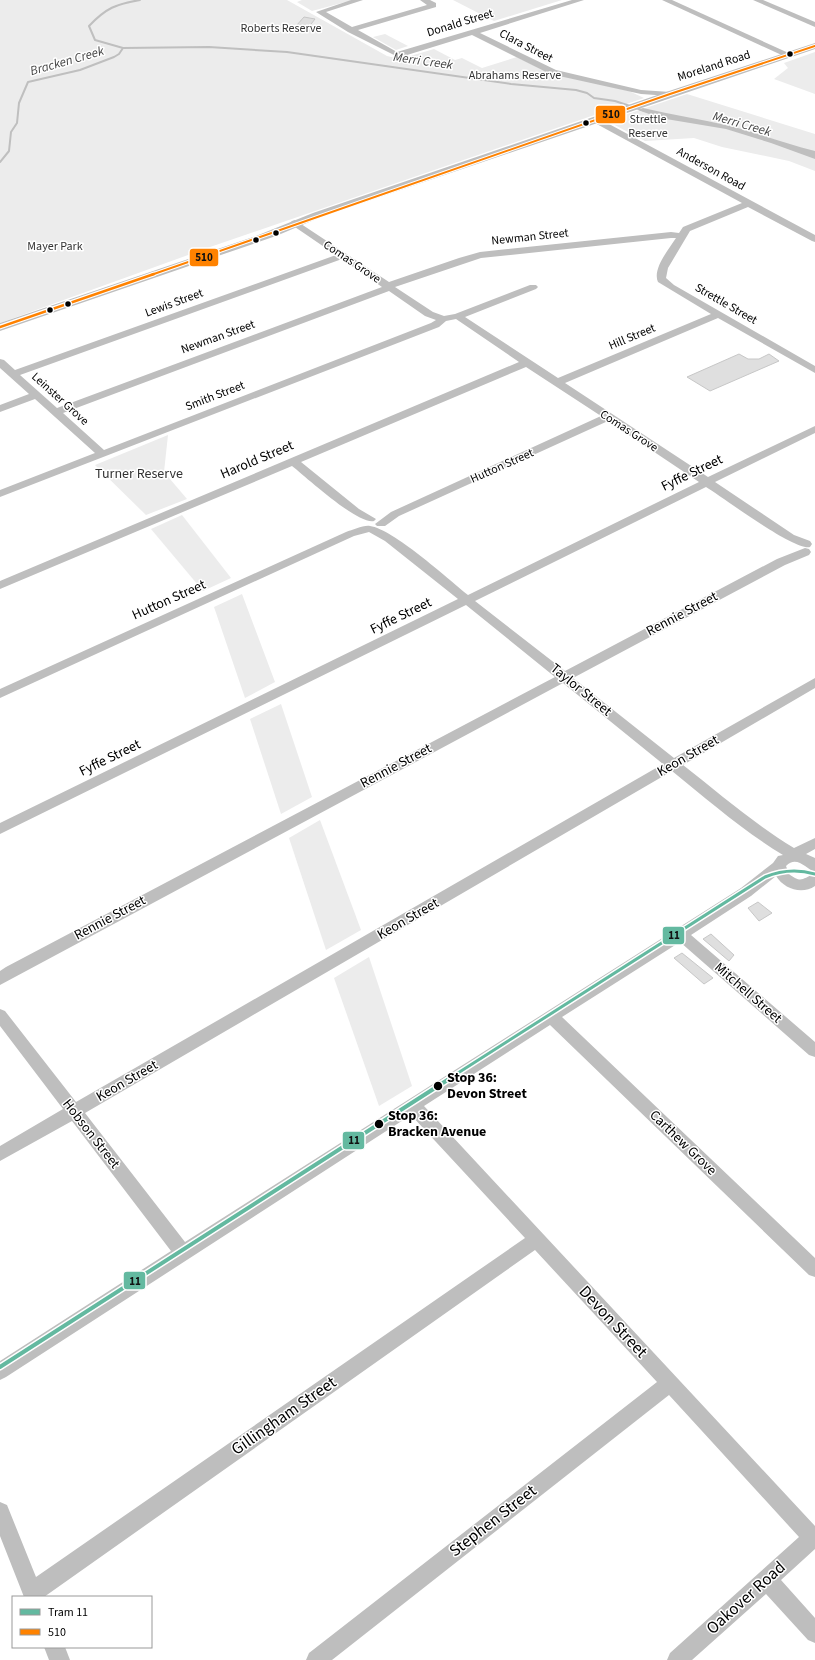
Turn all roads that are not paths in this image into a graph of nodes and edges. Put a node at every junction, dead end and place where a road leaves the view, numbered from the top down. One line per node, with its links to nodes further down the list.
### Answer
1 (359, 0): 7 (street)
2 (424, 0): 7 (street)
3 (580, 0): 8 (street, Donald Street)
4 (666, 0): 10 (street)
5 (757, 0): 6 (street)
6 (815, 25)
7 (351, 30): 8 (street, Donald Street)
8 (472, 32): 11 (street, Clara Street)
9 (815, 46): 10 (main road, Moreland Road)
10 (789, 55): 12 (main road, Moreland Road)
11 (641, 92): 12 (street, Clara Street); 13 (street)
12 (670, 94): 13 (main road, Moreland Road)
13 (647, 102): 14 (main road, Moreland Road)
14 (596, 120): 15 (street, Anderson Road); 16 (main road, Moreland Road)
15 (749, 203): 17 (street); 18 (street, Anderson Road)
16 (297, 224): 19 (street, Comas Grove); 25 (main road, Moreland Road)
17 (680, 239): 20 (street, Newman Street); 22 (street, Strettle Street)
18 (815, 239)
19 (343, 256): 20 (street, Comas Grove); 29 (street, Lewis Street)
20 (389, 287): 24 (street, Comas Grove); 33 (street, Newman Street)
21 (533, 287): 23 (street, Smith Street)
22 (718, 314): 28 (street, Strettle Street); 30 (street, Hill Street)
23 (456, 318): 24 (street, Smith Street); 27 (street, Comas Grove)
24 (441, 320): 36 (street, Smith Street)
25 (0, 327)
26 (0, 362): 29 (street, Leinster Grove)
27 (526, 363): 30 (street, Comas Grove); 37 (street, Harold Street)
28 (815, 370)
29 (13, 374): 31 (street, Leinster Grove)
30 (556, 383): 34 (street, Comas Grove)
31 (37, 395): 32 (street); 33 (street, Leinster Grove)
32 (0, 409)
33 (56, 412): 36 (street, Leinster Grove)
34 (608, 418): 38 (street, Comas Grove); 40 (street, Hutton Street)
35 (815, 429): 38 (street, Fyffe Street)
36 (102, 454): 39 (street, Smith Street)
37 (292, 461): 40 (street, Taylor Street); 42 (street, Harold Street)
38 (707, 482): 41 (street, Comas Grove); 43 (street, Fyffe Street)
39 (0, 494)
40 (372, 524): 43 (street, Taylor Street); 46 (street, Hutton Street)
41 (810, 548): 44 (street, Rennie Street)
42 (0, 585)
43 (467, 600): 44 (street, Taylor Street); 48 (street, Fyffe Street)
44 (564, 677): 47 (street, Taylor Street); 56 (street, Rennie Street)
45 (815, 682): 47 (street, Keon Street)
46 (0, 694)
47 (673, 764): 50 (street, Taylor Street); 61 (street, Keon Street)
48 (0, 829)
49 (815, 843): 50 (street); 51 (street)
50 (787, 860): 51 (street); 52 (street); 54 (street)
51 (814, 868): 52 (street)
52 (796, 884): 53 (street); 54 (street)
53 (815, 887)
54 (746, 892): 55 (street)
55 (681, 934): 58 (street); 59 (street, Mitchell Street)
56 (4, 975)
57 (0, 1015): 61 (street, Hobson Street)
58 (551, 1016): 60 (street); 65 (street, Carthew Grove)
59 (815, 1051)
60 (413, 1106): 63 (street, Devon Street); 64 (street)
61 (73, 1112): 62 (street, Keon Street); 64 (street, Hobson Street)
62 (0, 1154)
63 (536, 1240): 67 (street, Devon Street); 71 (street, Gillingham Street)
64 (183, 1253): 66 (street)
65 (815, 1269)
66 (0, 1371)
67 (670, 1383): 69 (street, Devon Street); 75 (street, Stephen Street)
68 (0, 1512): 71 (street)
69 (814, 1537): 70 (street, Oakover Road)
70 (766, 1579): 72 (street); 76 (street, Oakover Road)
71 (33, 1594)
72 (815, 1634)
73 (54, 1648): 74 (street)
74 (60, 1660)
75 (316, 1660)
76 (677, 1660)

